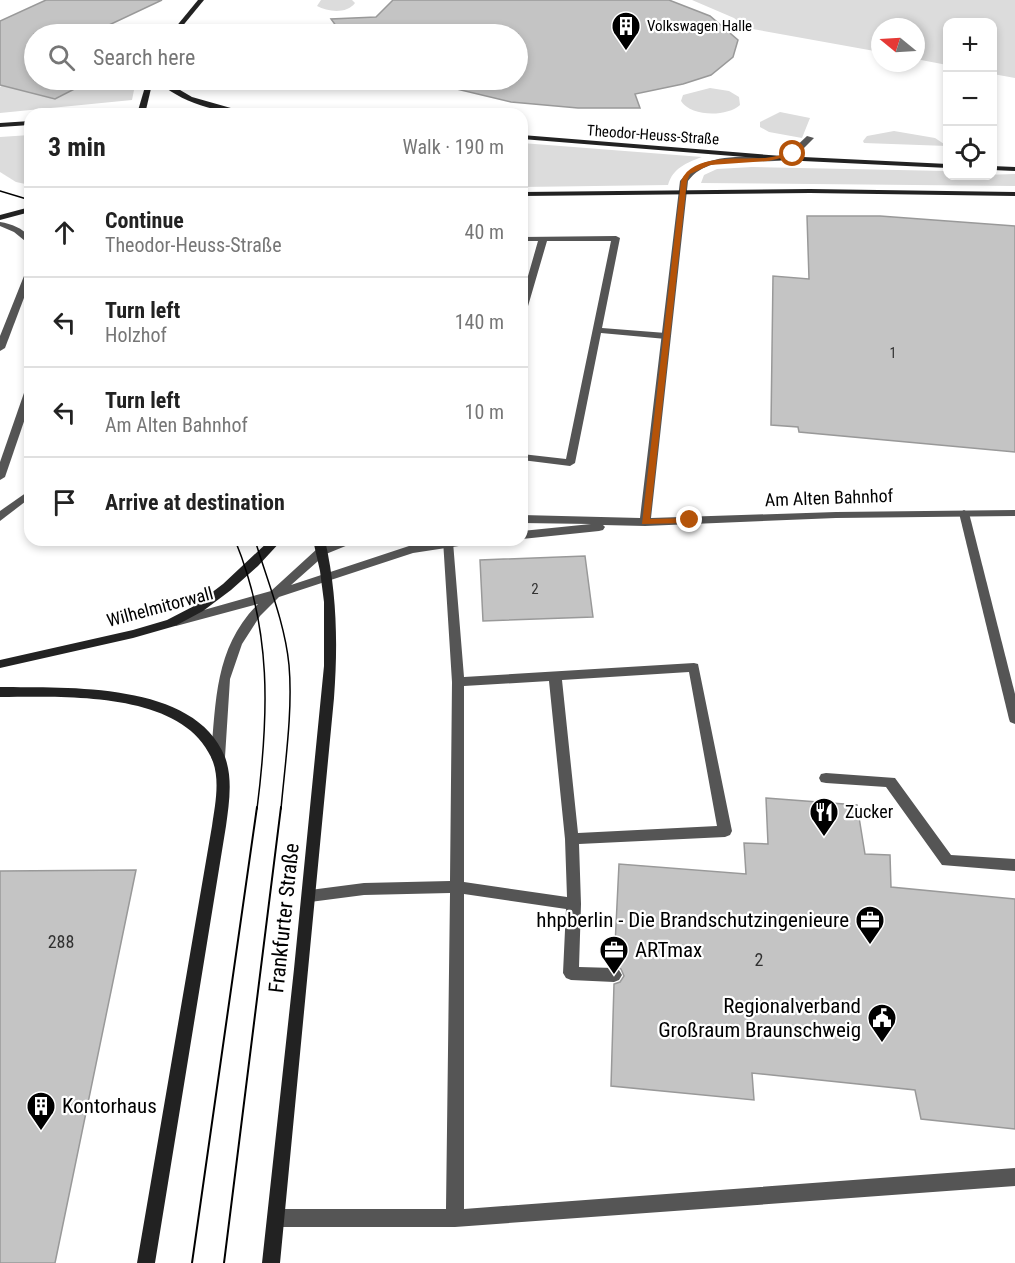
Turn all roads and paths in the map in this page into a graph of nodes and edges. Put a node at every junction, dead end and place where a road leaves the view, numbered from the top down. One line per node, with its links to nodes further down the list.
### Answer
1 (201, 0): 2 (main road)
2 (181, 24)
3 (147, 90): 5 (main road)
4 (173, 90): 6 (main road)
5 (143, 108)
6 (225, 108)
7 (24, 123): 8 (main road)
8 (0, 125)
9 (528, 137): 11 (main road, Theodor-Heuss-Straße)
10 (810, 138): 11 (street)
11 (782, 158): 12 (main road, Theodor-Heuss-Straße); 15 (street, Theodor-Heuss-Straße)
12 (943, 166)
13 (997, 168): 14 (main road)
14 (1015, 169)
15 (683, 192): 16 (main road); 17 (main road); 28 (street)
16 (528, 194)
17 (990, 194): 18 (street)
18 (1015, 194)
19 (24, 212): 21 (main road)
20 (24, 219): 21 (main road)
21 (4, 221): 22 (street)
22 (24, 235)
23 (528, 239): 24 (street)
24 (543, 239): 26 (street); 27 (street)
25 (24, 286): 29 (street)
26 (528, 292)
27 (597, 330): 28 (street); 31 (street)
28 (666, 336): 38 (street)
29 (0, 348)
30 (24, 407): 32 (street)
31 (528, 459)
32 (0, 477)
33 (24, 498): 36 (street)
34 (964, 513): 35 (street, Am Alten Bahnhof); 38 (street, Am Alten Bahnhof); 51 (street)
35 (1015, 513)
36 (0, 517)
37 (528, 519): 38 (street, Am Alten Bahnhof)
38 (645, 522): 39 (street, Am Alten Bahnhof)
39 (528, 534)
40 (271, 546): 46 (main road)
41 (321, 546): 44 (main road, Frankfurter Straße); 45 (street)
42 (427, 546): 44 (street)
43 (447, 546): 49 (street)
44 (327, 576): 45 (street, Wilhelmitorwall); 57 (main road, Frankfurter Straße)
45 (274, 594): 46 (street, Wilhelmitorwall); 52 (street)
46 (172, 623): 47 (main road, Wilhelmitorwall)
47 (0, 664)
48 (555, 675): 49 (street); 54 (street); 54 (street)
49 (458, 682): 56 (street)
50 (0, 692): 52 (main road)
51 (1015, 719)
52 (218, 757): 63 (main road)
53 (826, 778): 55 (street)
54 (572, 839): 58 (street)
55 (1015, 865)
56 (457, 887): 57 (street); 58 (street); 62 (street)
57 (310, 896): 61 (main road, Frankfurter Straße)
58 (574, 904): 59 (street)
59 (614, 975)
60 (1015, 1177): 62 (street)
61 (276, 1218): 62 (street); 64 (main road, Frankfurter Straße)
62 (455, 1218)
63 (146, 1263)
64 (271, 1263)

